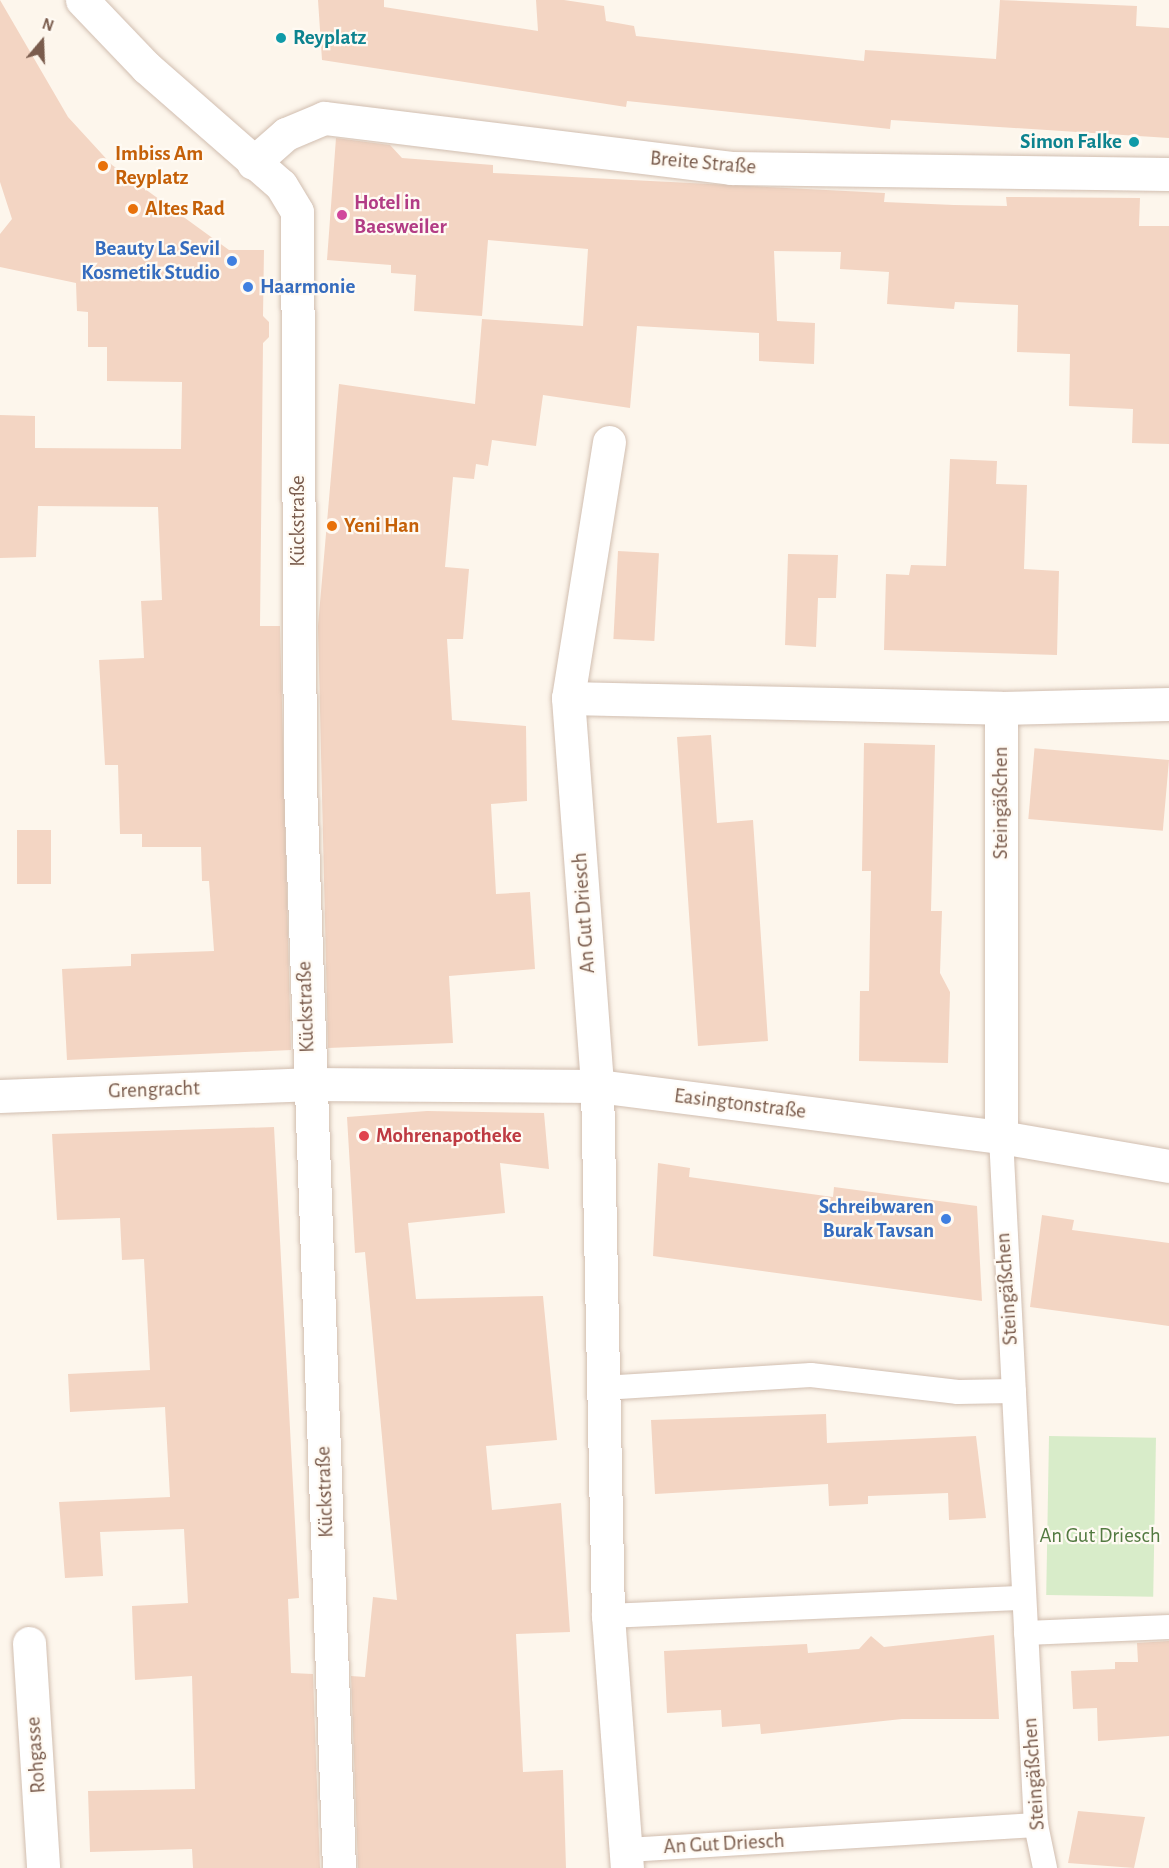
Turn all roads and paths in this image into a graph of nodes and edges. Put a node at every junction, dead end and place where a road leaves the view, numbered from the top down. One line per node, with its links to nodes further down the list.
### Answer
1 (82, 0): 2 (street)
2 (253, 163): 3 (street, Breite Straße); 8 (street, Kückstraße)
3 (1169, 174)
4 (609, 442): 5 (street, An Gut Driesch)
5 (568, 698): 7 (street); 9 (street, An Gut Driesch)
6 (1169, 704): 7 (street)
7 (1001, 708): 11 (street, Steingäßchen)
8 (308, 1084): 9 (street, Easingtonstraße); 10 (street, Grengracht); 23 (street, Kückstraße)
9 (597, 1086): 11 (street, Easingtonstraße); 13 (street, An Gut Driesch)
10 (0, 1096)
11 (1001, 1137): 12 (street, Easingtonstraße); 14 (lane, Steingäßchen)
12 (1169, 1166)
13 (603, 1388): 14 (lane); 16 (street, An Gut Driesch)
14 (1014, 1391): 15 (lane, Steingäßchen)
15 (1024, 1598): 16 (lane); 18 (lane, Steingäßchen)
16 (608, 1616): 21 (street, An Gut Driesch)
17 (1169, 1627): 18 (lane)
18 (1026, 1633): 20 (lane, Steingäßchen)
19 (29, 1643): 22 (street, Rohgasse)
20 (1036, 1825): 21 (lane, An Gut Driesch); 24 (lane, Steingäßchen)
21 (627, 1859)
22 (43, 1868)
23 (339, 1868)
24 (1045, 1868)

